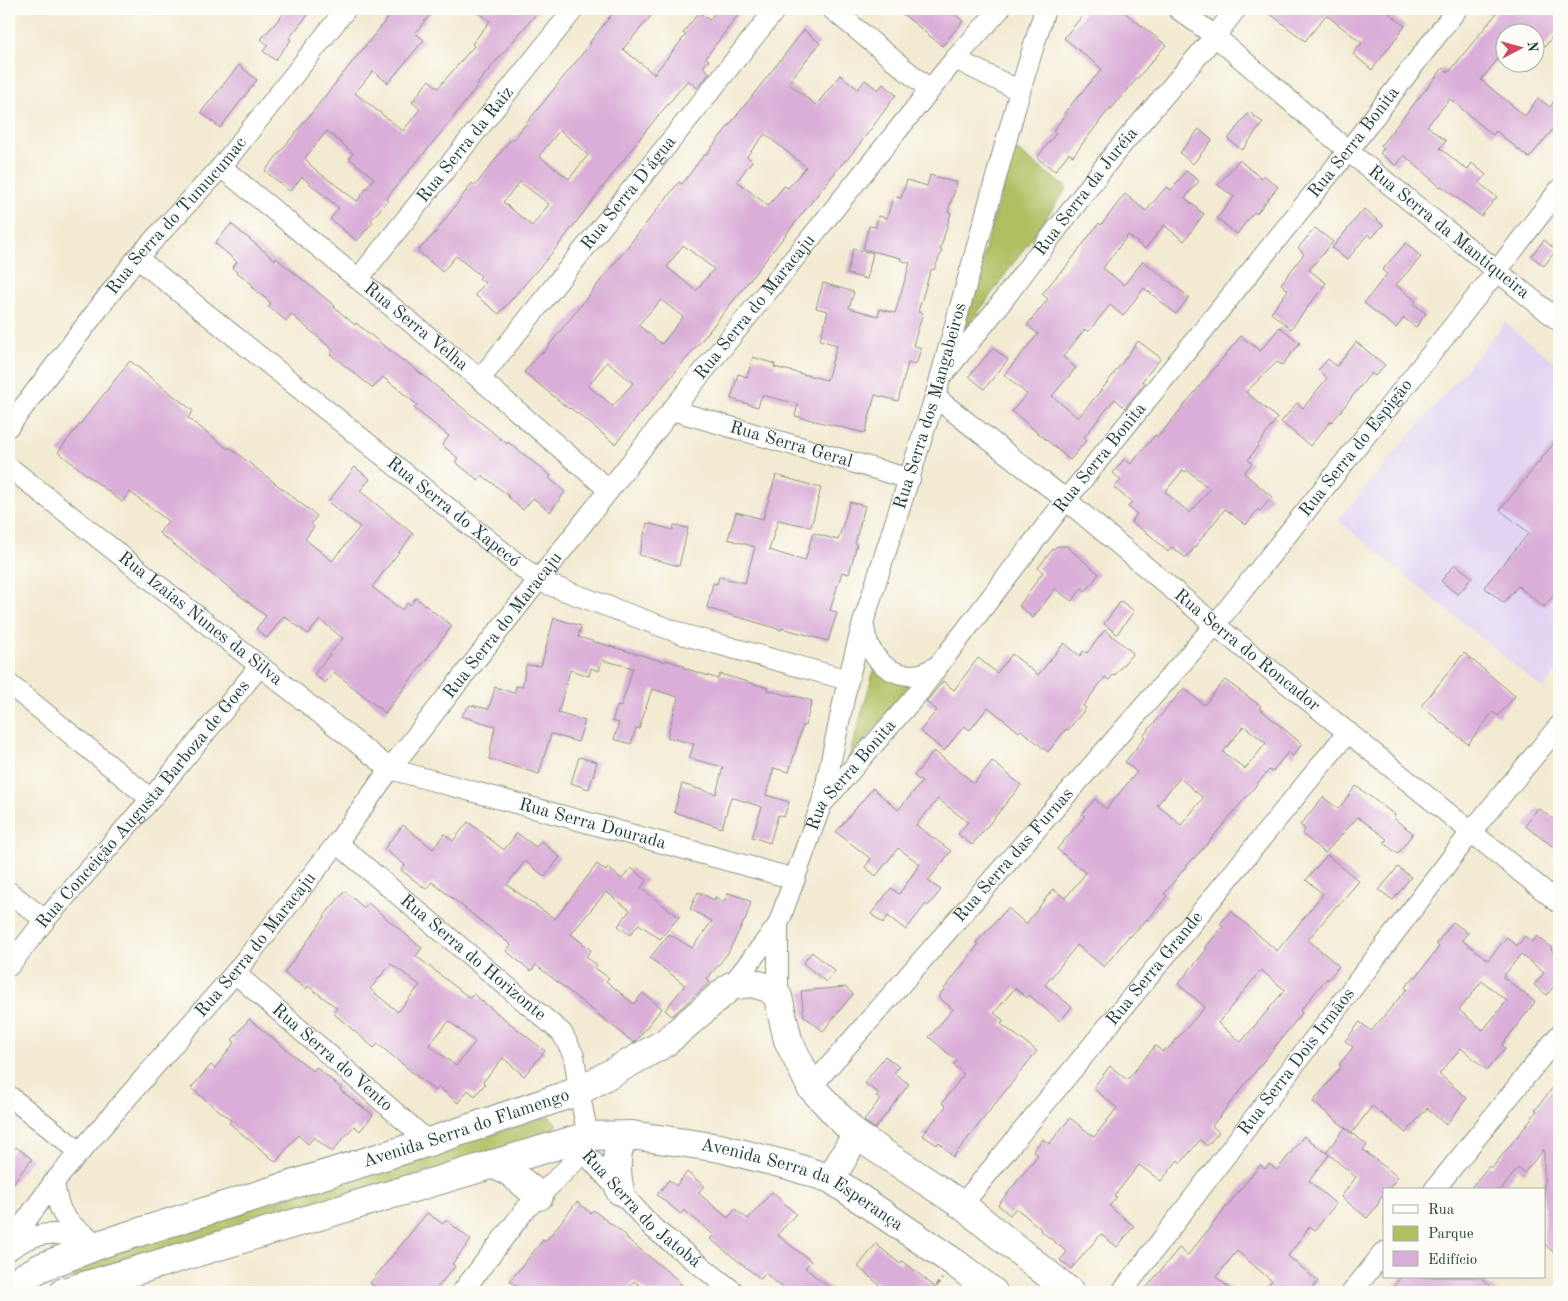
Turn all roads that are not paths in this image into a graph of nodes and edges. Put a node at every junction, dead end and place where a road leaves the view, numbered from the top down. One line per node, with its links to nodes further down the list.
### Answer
1 (346, 9): 15 (street, Rua Serra do Tumucumac)
2 (574, 9): 19 (street, Rua Serra da Raiz)
3 (776, 9): 21 (street, Rua Serra D'água)
4 (832, 9): 12 (street)
5 (1000, 9): 11 (street, Rua Serra do Maracaju)
6 (1045, 9): 13 (street, Rua Serra dos Mangabeiros)
7 (1178, 9): 10 (street, Rua Serra da Mantiqueira)
8 (1236, 9): 10 (street, Rua Serra da Juréia)
9 (1457, 9): 14 (street, Rua Serra Bonita)
10 (1215, 36): 14 (street, Rua Serra da Mantiqueira); 22 (street, Rua Serra da Juréia)
11 (955, 59): 12 (street, Rua Serra do Maracaju); 13 (street)
12 (930, 90): 23 (street, Rua Serra do Maracaju)
13 (1020, 91): 22 (street, Rua Serra dos Mangabeiros)
14 (1348, 150): 18 (street, Rua Serra da Mantiqueira); 28 (street, Rua Serra Bonita)
15 (221, 167): 17 (street, Rua Serra do Tumucumac); 19 (street, Rua Serra Velha)
16 (1559, 190): 18 (street, Rua Serra do Espigão)
17 (138, 258): 24 (street, Rua Serra do Tumucumac); 29 (street, Rua Serra do Xapecó)
18 (1497, 271): 20 (street, Rua Serra da Mantiqueira); 31 (street, Rua Serra do Espigão)
19 (358, 279): 21 (street, Rua Serra Velha)
20 (1559, 321)
21 (480, 379): 27 (street, Rua Serra Velha)
22 (937, 388): 26 (street, Rua Serra dos Mangabeiros); 28 (street, Rua Serra do Roncador)
23 (672, 410): 26 (street, Rua Serra Geral); 27 (street, Rua Serra do Maracaju)
24 (9, 426)
25 (9, 467): 33 (street, Rua Izaias Nunes da Silva)
26 (910, 479): 30 (street, Rua Serra dos Mangabeiros)
27 (609, 490): 29 (street, Rua Serra do Maracaju)
28 (1066, 500): 31 (street, Rua Serra do Roncador); 32 (street, Rua Serra Bonita)
29 (539, 581): 34 (street, Rua Serra do Xapecó); 38 (street, Rua Serra do Maracaju)
30 (863, 624): 32 (street); 34 (street, Rua Serra dos Mangabeiros)
31 (1215, 625): 37 (street, Rua Serra do Roncador); 53 (street, Rua Serra das Furnas)
32 (938, 666): 40 (street, Rua Serra Bonita)
33 (259, 667): 38 (street, Rua Izaias Nunes da Silva); 39 (street, Rua Conceição Augusta Barboza de Goes)
34 (848, 680): 40 (street, Rua Serra dos Mangabeiros)
35 (9, 684): 39 (street)
36 (1559, 726): 41 (street, Rua Serra Dois Irmãos)
37 (1348, 732): 41 (street, Rua Serra do Roncador); 67 (street, Rua Serra Grande)
38 (390, 769): 42 (street, Rua Serra do Maracaju); 43 (street, Rua Serra Dourada)
39 (151, 799): 46 (street, Rua Conceição Augusta Barboza de Goes)
40 (821, 805): 43 (street, Rua Serra Bonita)
41 (1471, 832): 45 (street, Rua Serra do Roncador); 78 (street, Rua Serra Dois Irmãos)
42 (337, 843): 49 (street, Rua Serra do Maracaju); 54 (street, Rua Serra do Horizonte)
43 (795, 879): 47 (street, Rua Serra Bonita)
44 (9, 892): 46 (street)
45 (1559, 904)
46 (45, 920): 48 (street, Rua Conceição Augusta Barboza de Goes)
47 (778, 925): 50 (street, Avenida Serra do Flamengo); 51 (street)
48 (9, 966)
49 (235, 973): 58 (street, Rua Serra do Vento); 60 (street, Rua Serra do Maracaju)
50 (732, 986): 51 (street); 54 (street, Avenida Serra do Flamengo)
51 (778, 997): 53 (street)
52 (1559, 1035): 64 (street)
53 (811, 1087): 57 (street)
54 (579, 1091): 58 (street, Avenida Serra do Flamengo); 59 (street, Rua Serra do Horizonte)
55 (9, 1096): 60 (street)
56 (632, 1135): 59 (street, Avenida Serra da Esperança); 62 (street, Avenida Serra da Esperança); 65 (street)
57 (856, 1136): 62 (street); 67 (street)
58 (429, 1142): 68 (street, Avenida Serra do Flamengo)
59 (586, 1144): 61 (street); 65 (street, Rua Serra do Jatobá); 66 (street)
60 (80, 1152): 63 (street, Rua Serra do Maracaju)
61 (492, 1164): 66 (street); 74 (street)
62 (831, 1179): 76 (street, Avenida Serra da Esperança)
63 (54, 1182): 68 (street); 69 (street, Rua Serra do Maracaju)
64 (1436, 1188)
65 (620, 1191): 75 (street, Rua Serra do Jatobá)
66 (538, 1196): 73 (street)
67 (962, 1205): 77 (street)
68 (95, 1240): 70 (street); 72 (street, Avenida Serra do Flamengo)
69 (9, 1244)
70 (9, 1250)
71 (1383, 1253): 79 (street)
72 (9, 1285)
73 (472, 1288)
74 (64, 1292)
75 (734, 1292)
76 (993, 1292)
77 (1070, 1292)
78 (1122, 1292)
79 (1352, 1292)

